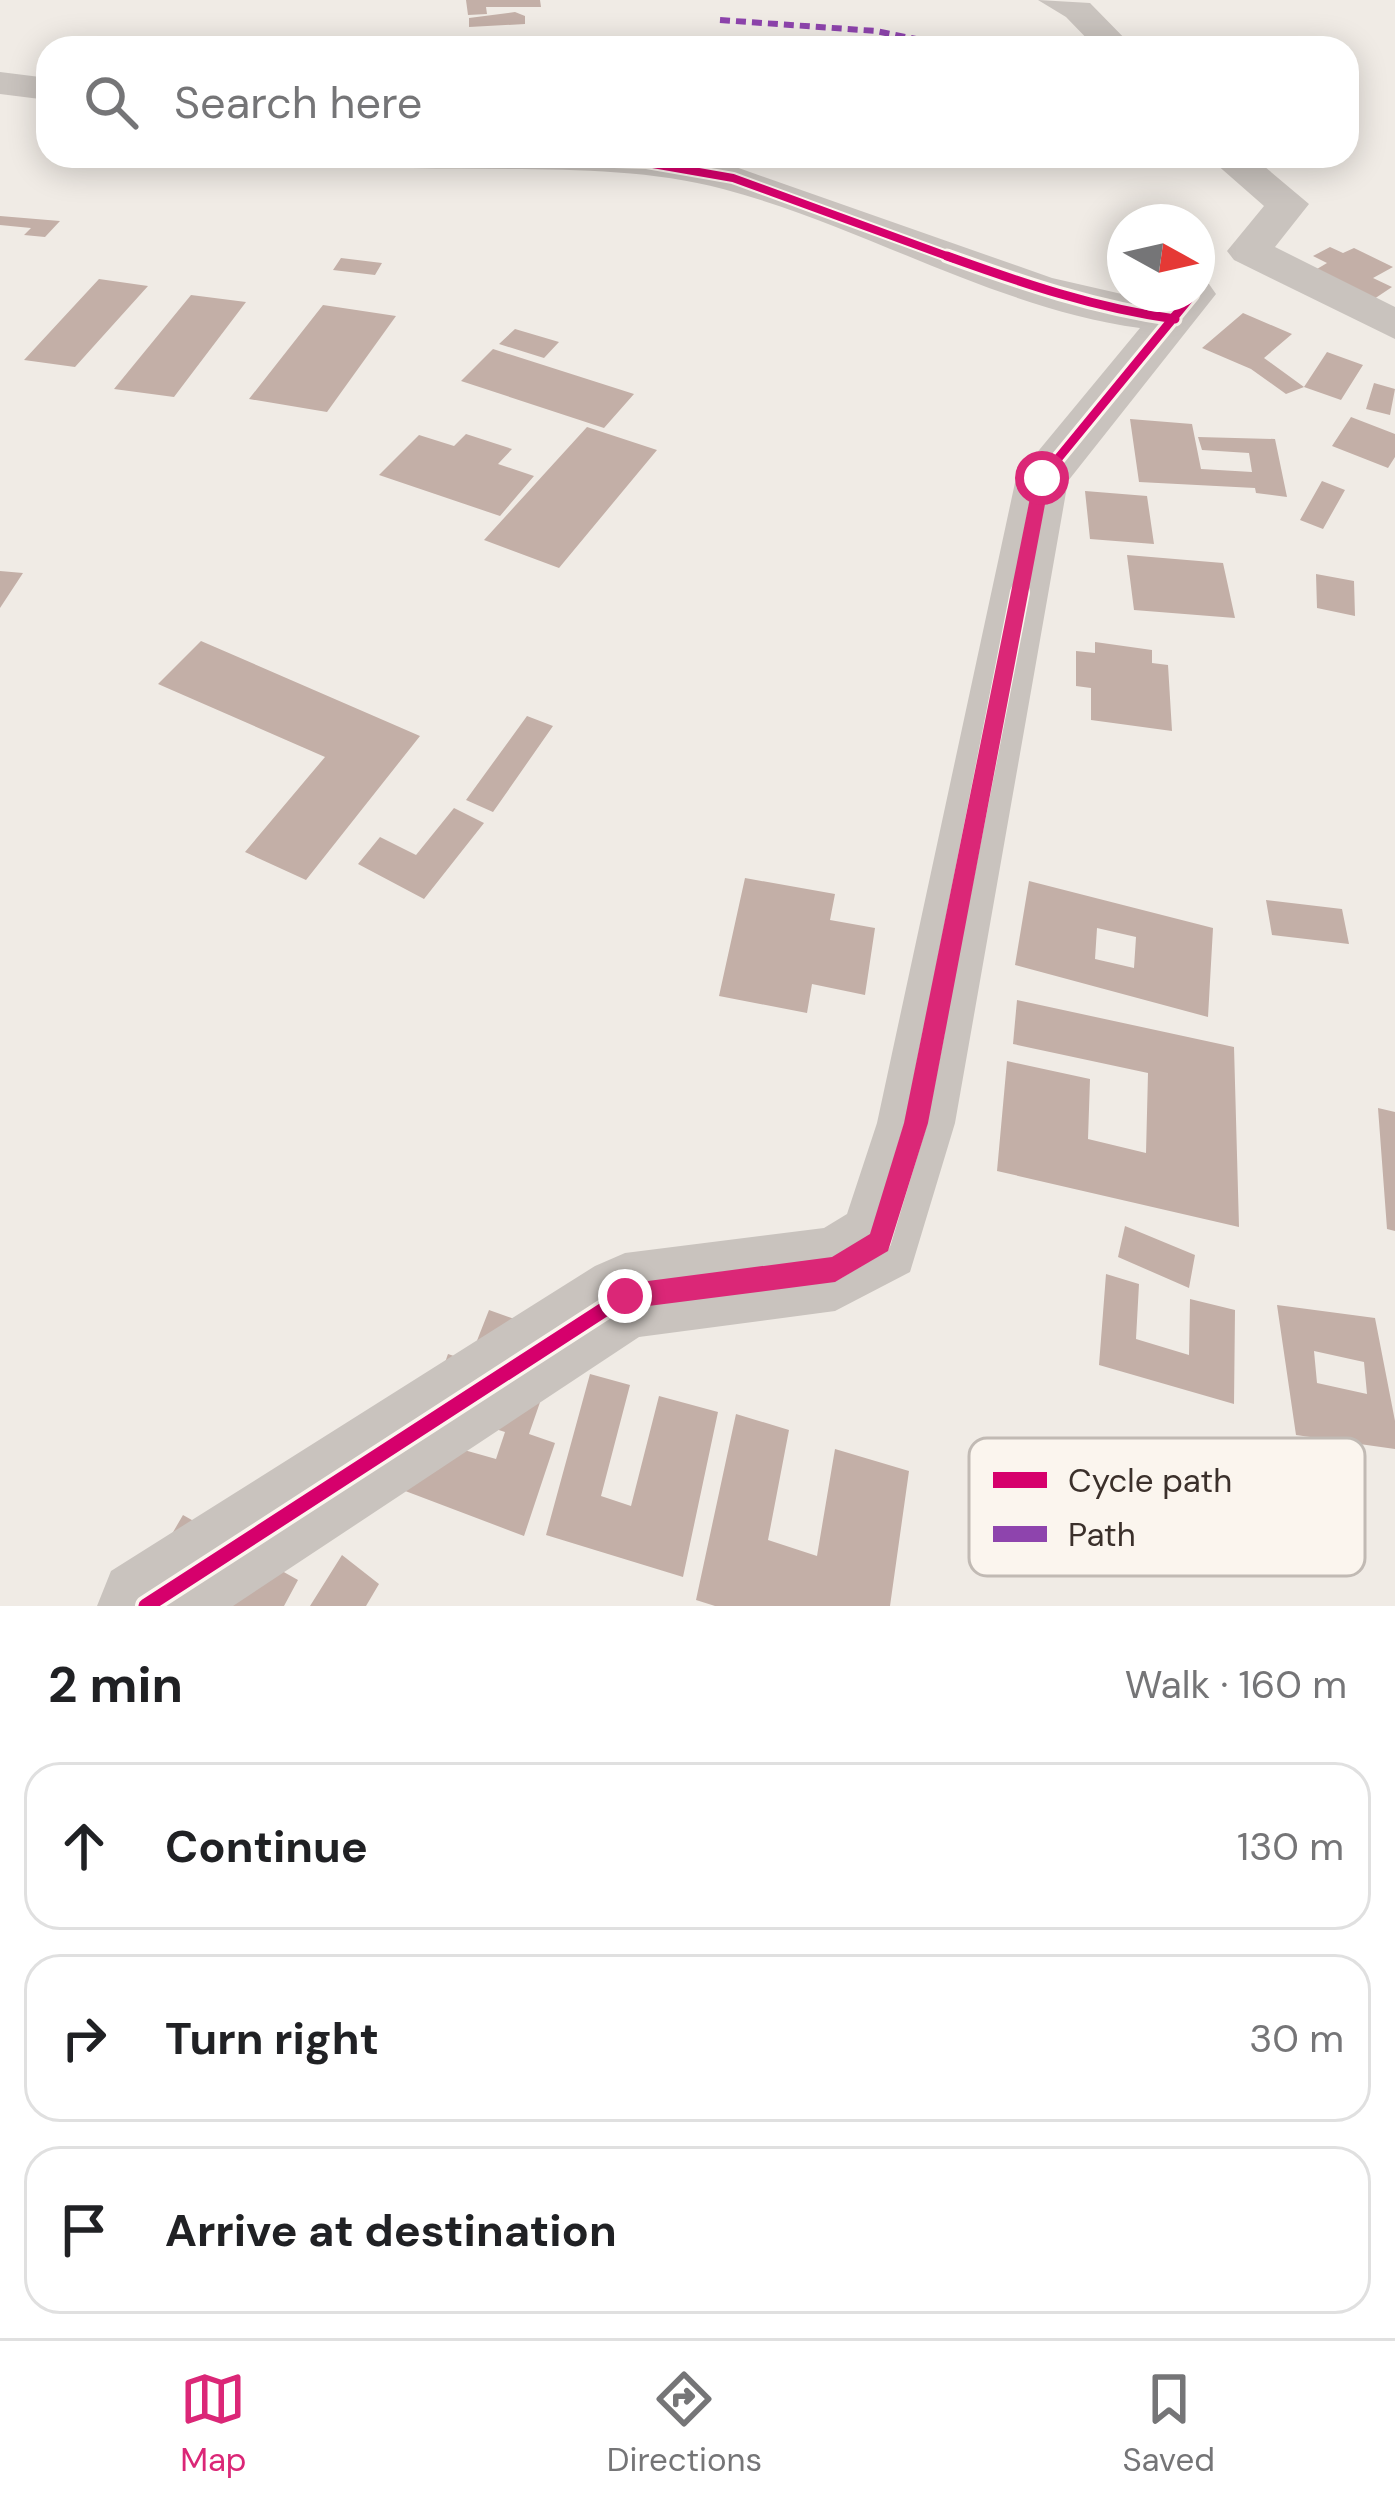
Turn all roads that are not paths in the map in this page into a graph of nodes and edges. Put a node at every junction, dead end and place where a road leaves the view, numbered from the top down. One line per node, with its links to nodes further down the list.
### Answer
1 (1068, 3): 2 (street)
2 (1103, 36)
3 (676, 168): 7 (street)
4 (1243, 168): 5 (street)
5 (1215, 276)
6 (1215, 290): 9 (street)
7 (1107, 308)
8 (1183, 312): 10 (street)
9 (1395, 325)
10 (146, 1606)

